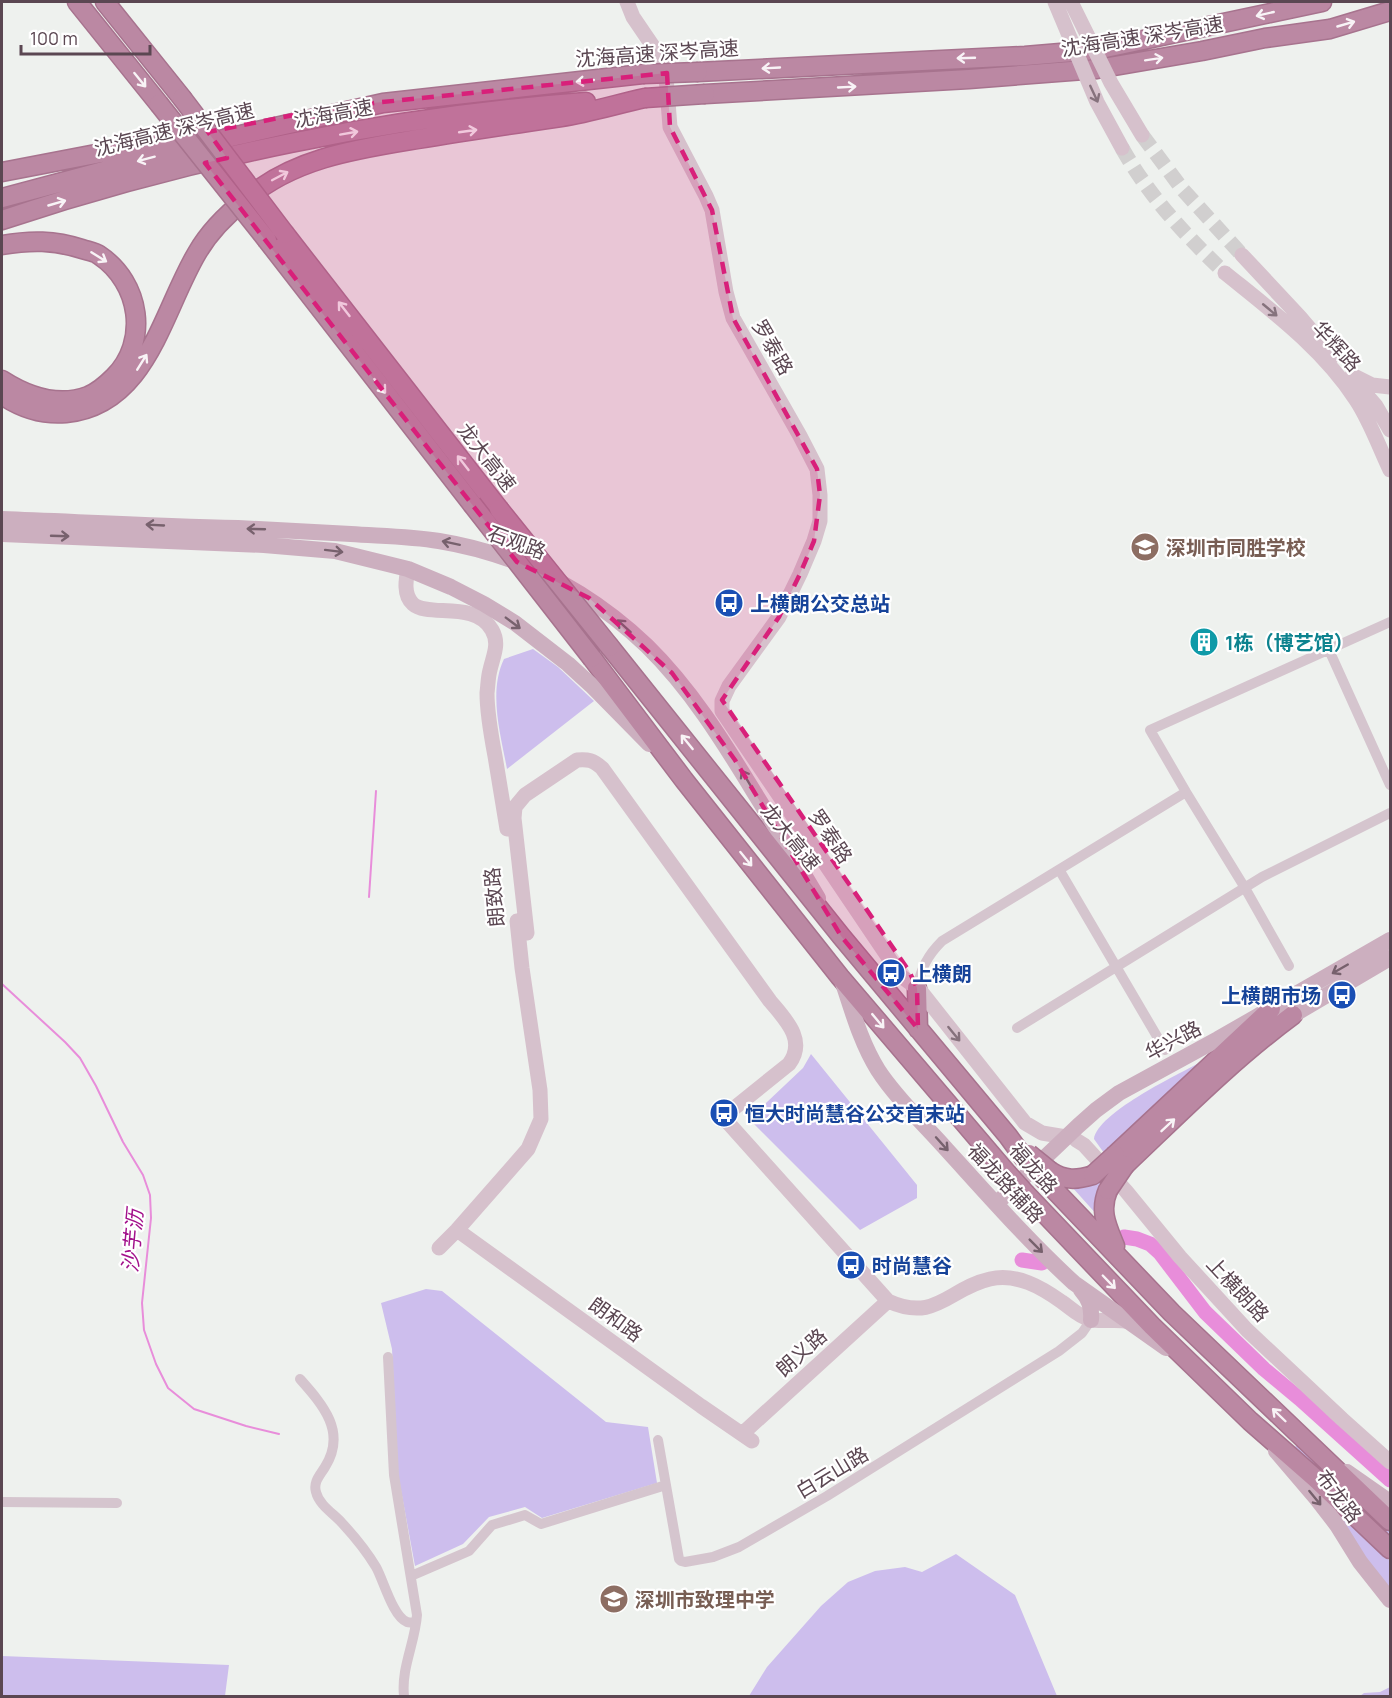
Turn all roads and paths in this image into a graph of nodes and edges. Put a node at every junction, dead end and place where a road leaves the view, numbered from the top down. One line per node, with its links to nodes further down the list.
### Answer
1 (69, 2): 10 (highway)
2 (77, 2): 10 (highway, 龙大高速)
3 (105, 2): 13 (highway, 龙大高速)
4 (120, 2): 13 (highway)
5 (627, 2): 50 (street, 罗泰路)
6 (1055, 2): 17 (street, one-way to 17, bridge)
7 (1071, 2): 16 (street, bridge)
8 (1322, 2): 11 (highway, 沈海高速 深岑高速, one-way to 11)
9 (1390, 11): 11 (highway, 沈海高速 深岑高速, one-way to 9)
10 (120, 56): 37 (highway, 龙大高速, one-way to 37, bridge)
11 (1096, 59): 12 (highway, 沈海高速 深岑高速)
12 (1026, 65): 14 (highway, 沈海高速 深岑高速, one-way to 12, bridge); 15 (highway, 沈海高速 深岑高速, one-way to 15, bridge)
13 (182, 98): 44 (highway, 龙大高速, one-way to 13, bridge)
14 (645, 98): 20 (highway, 沈海高速, one-way to 14); 28 (highway, one-way to 14)
15 (383, 103): 18 (highway); 19 (highway, 沈海高速 深岑高速, one-way to 19)
16 (1142, 135)
17 (1122, 148)
18 (2, 172)
19 (2, 198)
20 (2, 220)
21 (2, 245): 25 (highway, one-way to 25)
22 (1242, 255): 24 (street, 华辉路)
23 (1225, 273): 29 (street, 华辉路, one-way to 29)
24 (1345, 370): 26 (street); 29 (street, 华辉路)
25 (2, 380)
26 (1390, 387)
27 (1390, 393): 29 (street)
28 (2, 395)
29 (1376, 408): 30 (street, 华辉路); 31 (street, 华辉路)
30 (1390, 430)
31 (1390, 470)
32 (2, 519): 44 (main road, 石观路, one-way to 32)
33 (2, 534): 34 (main road, one-way to 34)
34 (408, 568): 37 (main road, one-way to 37); 61 (street, 朗致路)
35 (1390, 622): 36 (street)
36 (1329, 650): 38 (street); 39 (street)
37 (684, 780): 49 (highway, 福龙路, one-way to 49)
38 (1390, 785)
39 (1186, 792): 41 (street); 42 (street)
40 (1390, 813): 42 (street)
41 (1060, 871): 48 (street); 50 (street)
42 (1245, 888): 47 (street); 48 (street)
43 (526, 933): 65 (street)
44 (841, 936): 54 (highway, 福龙路)
45 (1390, 939): 51 (main road, 华兴路, one-way to 51)
46 (1390, 958): 52 (main road, 华兴路)
47 (1289, 966)
48 (1116, 968): 53 (street); 56 (street)
49 (840, 977): 60 (main road, 福龙路辅路, one-way to 60); 70 (highway, 福龙路, one-way to 70, bridge)
50 (917, 988): 54 (highway); 57 (street, 罗泰路, one-way to 57)
51 (1271, 1010): 55 (highway); 57 (main road, 华兴路)
52 (1293, 1016): 55 (main road, 华兴路); 58 (highway, one-way to 52)
53 (1017, 1028)
54 (918, 1029): 59 (highway, 福龙路)
55 (1240, 1037): 57 (main road, 华兴路); 58 (highway)
56 (1165, 1050)
57 (1071, 1139): 60 (main road, 华兴路); 76 (street, 上横朗路)
58 (1120, 1160): 59 (highway, bridge); 63 (highway, bridge)
59 (1047, 1174): 63 (highway, 福龙路)
60 (996, 1203): 64 (main road, 福龙路辅路, one-way to 64)
61 (457, 1230): 62 (street, 朗致路); 73 (street, 朗和路)
62 (439, 1248)
63 (1119, 1256): 75 (highway, 福龙路, one-way to 63)
64 (1074, 1283): 66 (street); 67 (main road); 68 (main road, 福龙路辅路)
65 (888, 1301): 66 (street); 73 (street, 朗义路)
66 (1061, 1301): 67 (street)
67 (1091, 1320): 68 (street); 77 (street, 白云山路)
68 (1133, 1323): 70 (main road, 福龙路辅路)
69 (388, 1357): 83 (street)
70 (1196, 1369): 72 (highway, 福龙路)
71 (300, 1379): 85 (street)
72 (1250, 1421): 82 (highway, 福龙路); 84 (main road, 布龙路, one-way to 84)
73 (747, 1437)
74 (658, 1440): 77 (street, 白云山路)
75 (1322, 1455): 79 (main road, 布龙路); 81 (highway, 福龙路)
76 (1390, 1462)
77 (666, 1485): 83 (street)
78 (2, 1502): 80 (street)
79 (1390, 1502)
80 (117, 1503)
81 (1390, 1521)
82 (1390, 1549)
83 (411, 1576): 85 (street)
84 (1390, 1600)
85 (416, 1622): 86 (street)
86 (405, 1696)

